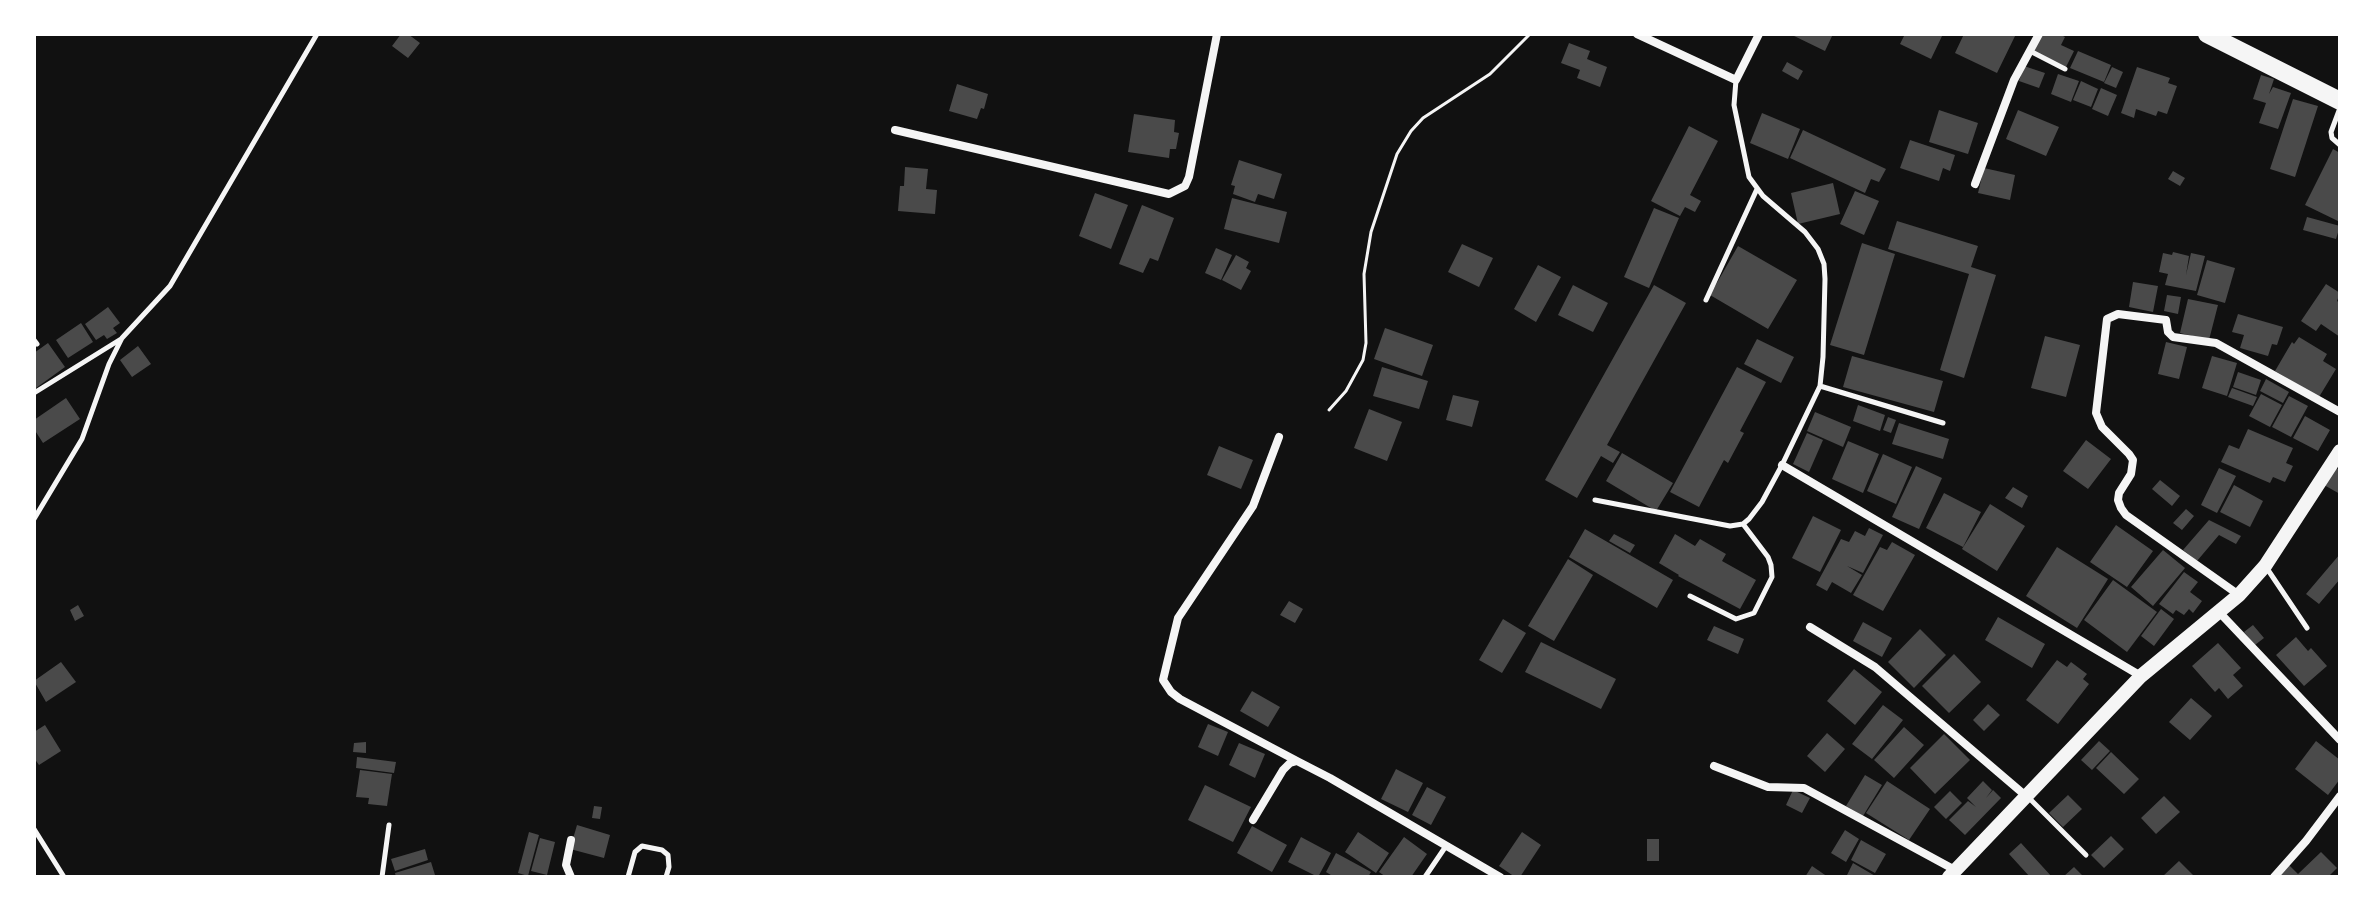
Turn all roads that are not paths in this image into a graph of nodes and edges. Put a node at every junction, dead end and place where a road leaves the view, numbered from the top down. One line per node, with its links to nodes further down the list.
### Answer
1 (317, 34): 17 (lane)
2 (1217, 34): 12 (street)
3 (1637, 34): 9 (street)
4 (1759, 34): 9 (street)
5 (2039, 34): 7 (street)
6 (2207, 34): 10 (highway)
7 (2030, 51): 8 (lane); 14 (street)
8 (2065, 69)
9 (1736, 80): 15 (lane)
10 (2340, 101)
11 (2340, 108): 13 (lane)
12 (895, 130)
13 (2340, 145)
14 (1975, 184)
15 (1757, 189): 16 (lane); 18 (lane)
16 (1706, 300)
17 (122, 338): 19 (lane); 26 (lane)
18 (1820, 386): 21 (lane); 24 (lane)
19 (34, 393)
20 (2340, 412): 29 (street)
21 (1943, 423)
22 (1279, 437): 36 (street)
23 (2340, 451): 28 (street)
24 (1782, 465): 27 (lane); 34 (street)
25 (1595, 500): 27 (lane)
26 (34, 519)
27 (1743, 524): 30 (lane)
28 (2265, 566): 29 (street); 33 (lane)
29 (2239, 595): 31 (street)
30 (1690, 596)
31 (2219, 612): 34 (street); 35 (street)
32 (1810, 627): 38 (street)
33 (2307, 628)
34 (2141, 676): 38 (street)
35 (2340, 740)
36 (1297, 761): 40 (street); 44 (street)
37 (1714, 766): 46 (street)
38 (2026, 796): 45 (lane); 46 (street)
39 (2340, 796): 54 (street)
40 (1253, 820)
41 (389, 825): 48 (lane)
42 (34, 829): 47 (lane)
43 (571, 840): 49 (street)
44 (1446, 845): 52 (lane); 53 (street)
45 (2086, 855)
46 (1952, 874)
47 (64, 877)
48 (382, 877)
49 (571, 877)
50 (628, 877): 51 (lane)
51 (666, 877)
52 (1425, 877)
53 (1500, 877)
54 (2274, 877)

